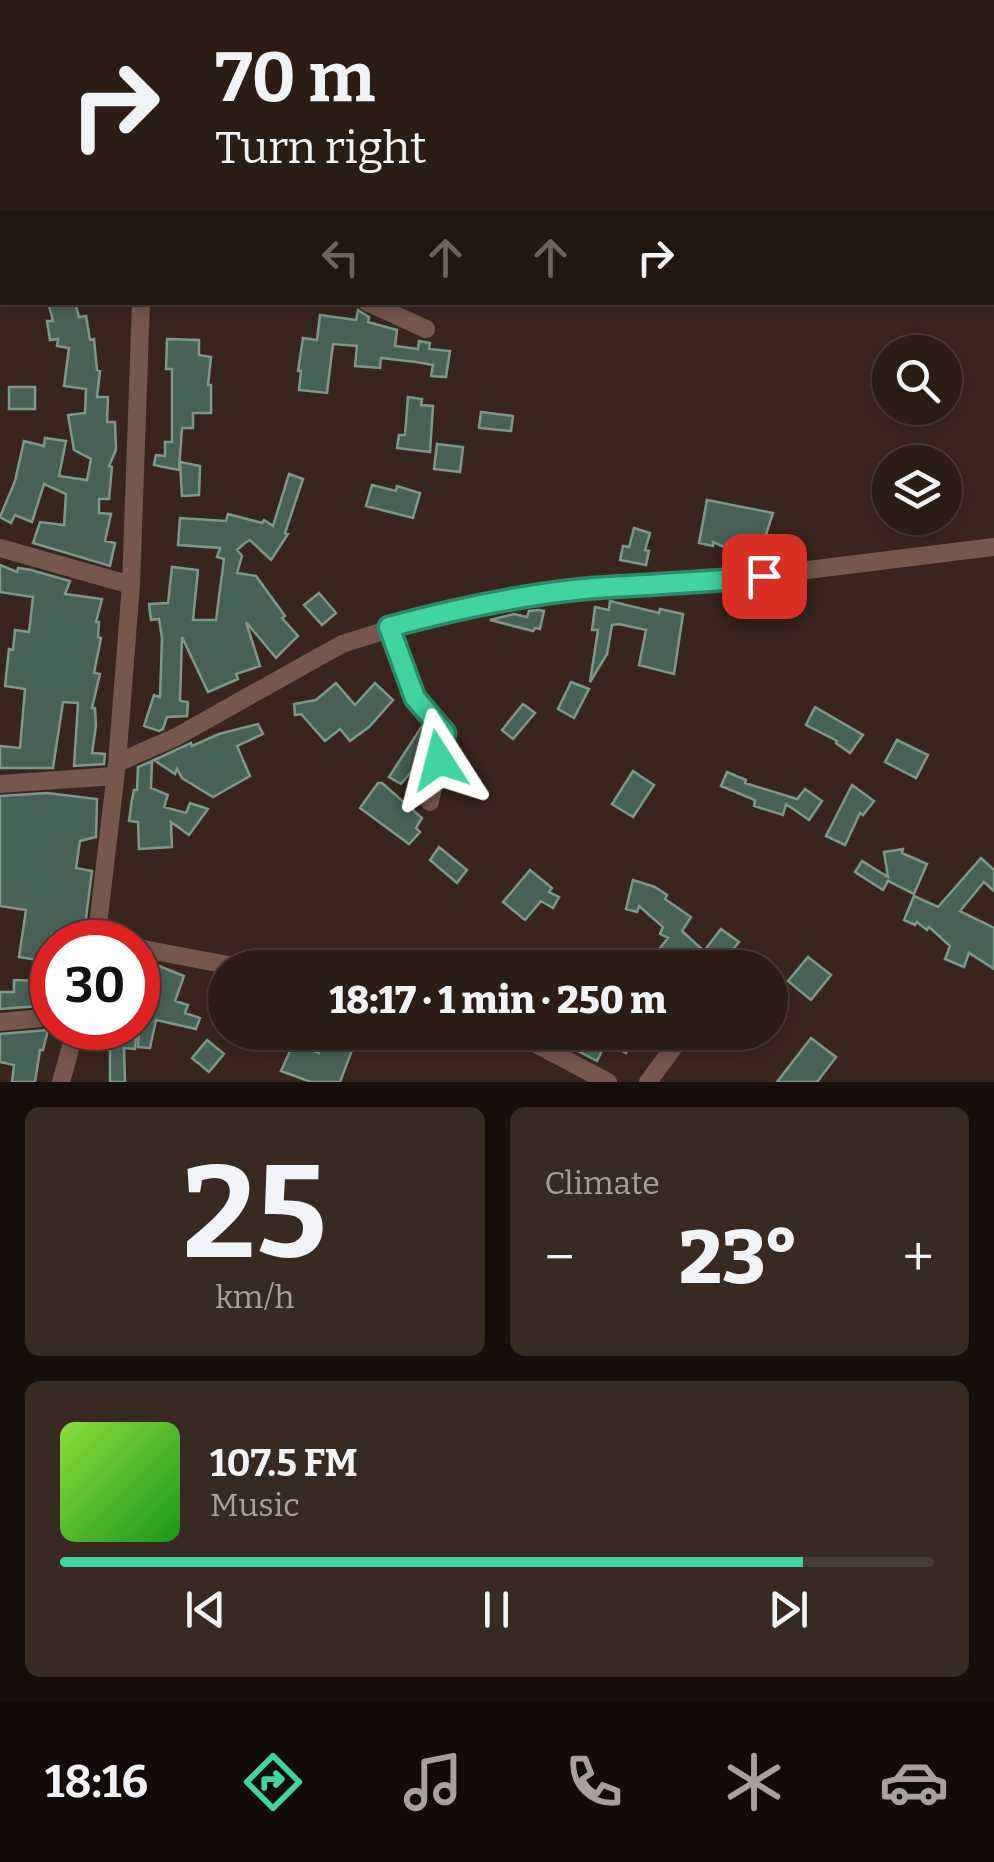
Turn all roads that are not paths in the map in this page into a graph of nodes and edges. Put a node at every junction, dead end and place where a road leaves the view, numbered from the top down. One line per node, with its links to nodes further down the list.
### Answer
1 (141, 305): 6 (street)
2 (373, 305): 3 (street)
3 (426, 330)
4 (994, 547): 7 (street)
5 (0, 548): 6 (street)
6 (131, 584): 8 (street)
7 (389, 627): 8 (street); 10 (street)
8 (116, 770): 9 (street); 11 (street)
9 (0, 784)
10 (430, 802)
11 (101, 920)
12 (160, 952): 13 (street)
13 (208, 961)
14 (30, 1019): 15 (street)
15 (0, 1022)
16 (70, 1050): 19 (street)
17 (547, 1050): 20 (street)
18 (672, 1050): 21 (street)
19 (62, 1082)
20 (608, 1082)
21 (648, 1082)

